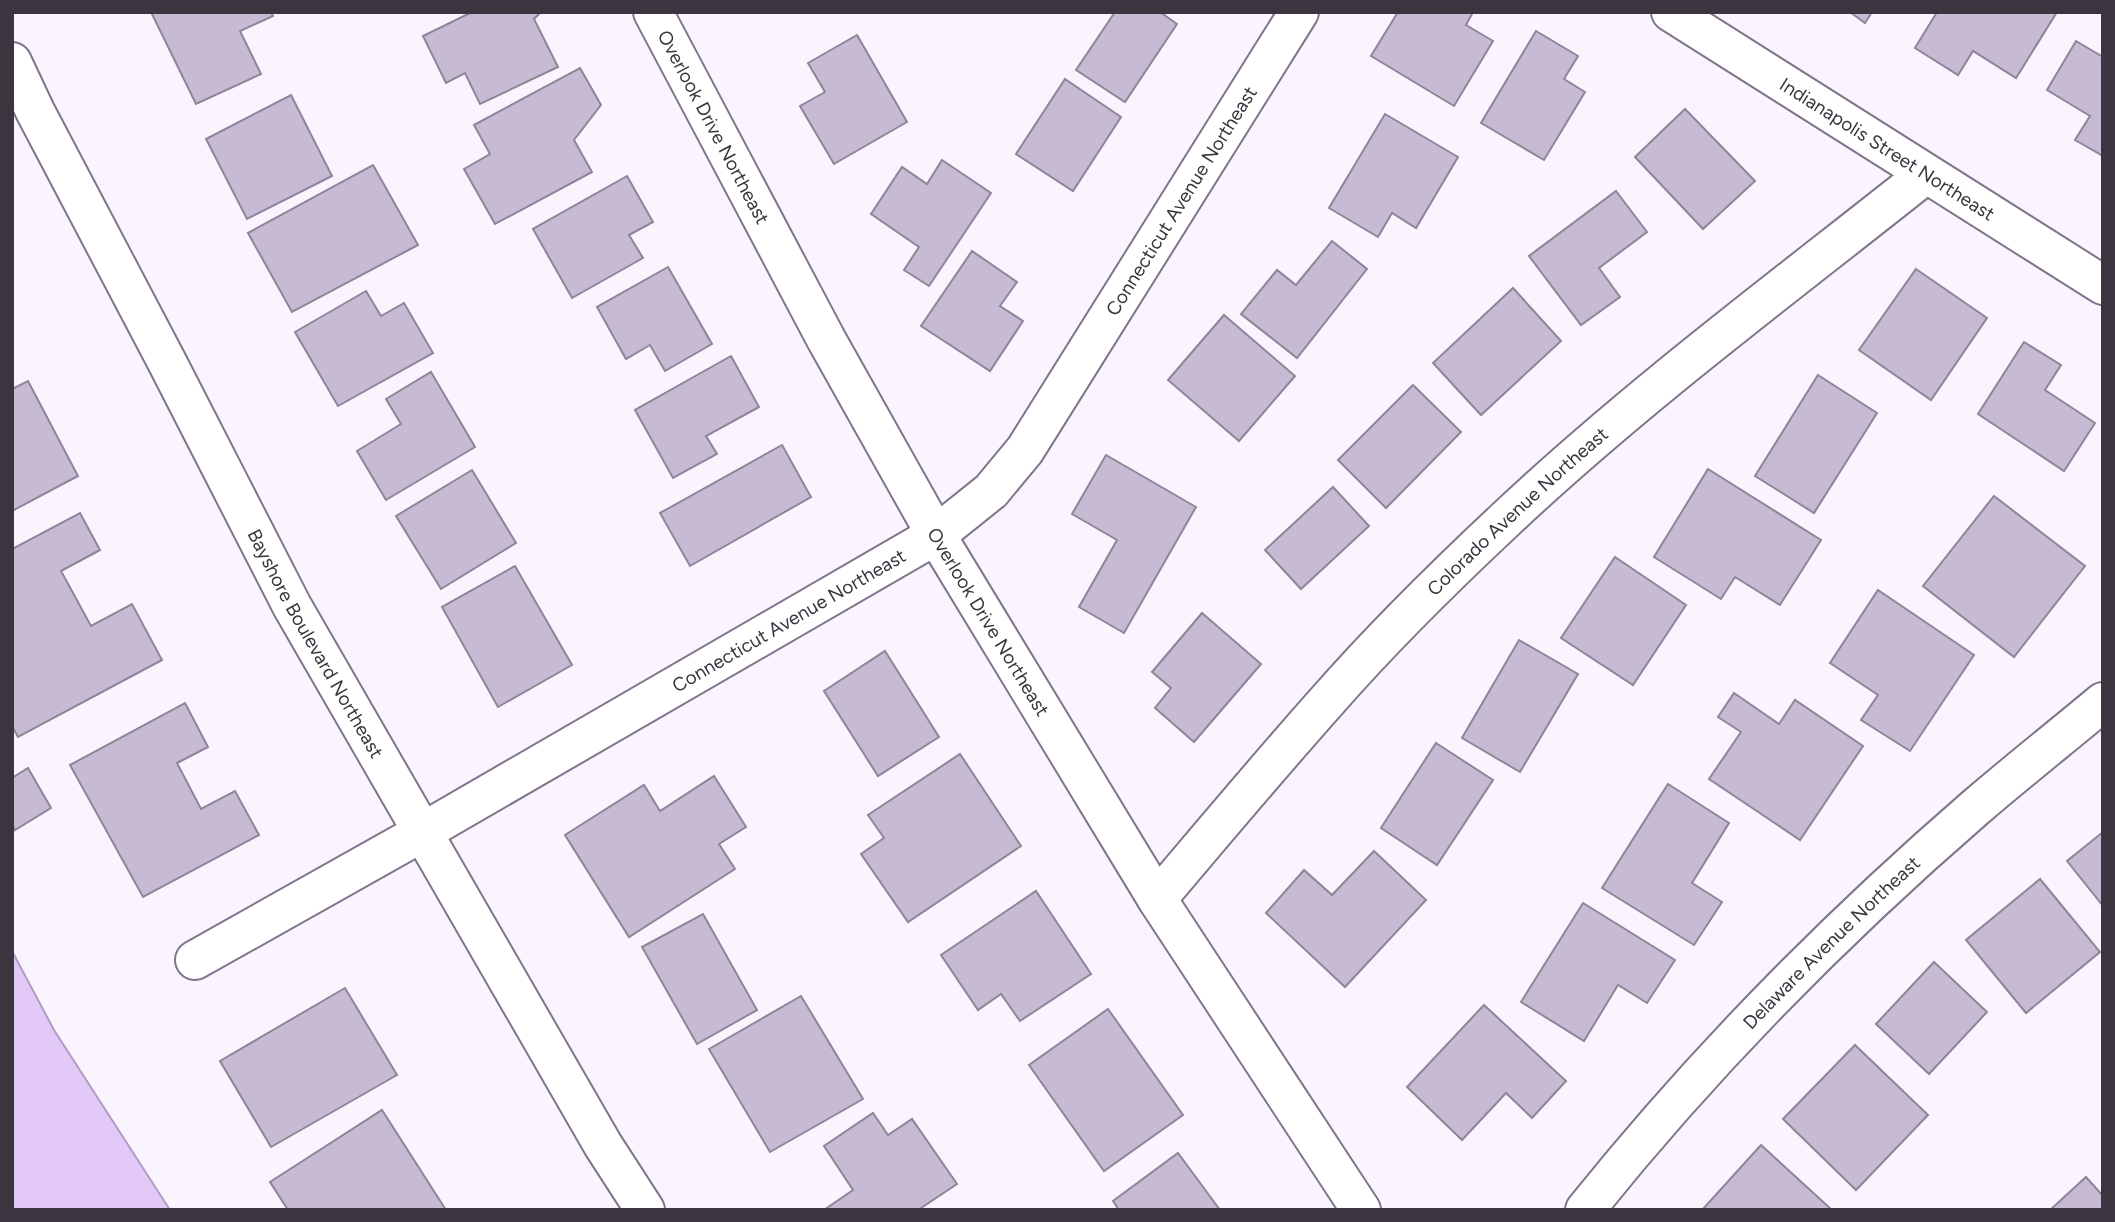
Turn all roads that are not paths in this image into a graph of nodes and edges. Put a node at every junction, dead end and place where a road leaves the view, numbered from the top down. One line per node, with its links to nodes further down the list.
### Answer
1 (653, 12): 7 (street, Overlook Drive Northeast)
2 (1299, 12): 7 (street, Connecticut Avenue Northeast)
3 (1671, 12): 5 (street, Indianapolis Street Northeast)
4 (12, 62): 9 (street, Bayshore Boulevard Northeast)
5 (1926, 174): 6 (street, Indianapolis Street Northeast); 10 (street, Colorado Avenue Northeast)
6 (2103, 285)
7 (936, 535): 9 (street, Connecticut Avenue Northeast); 10 (street, Overlook Drive Northeast)
8 (2103, 702): 14 (street, Delaware Avenue Northeast)
9 (421, 833): 11 (street, Connecticut Avenue Northeast); 12 (street, Bayshore Boulevard Northeast)
10 (1157, 899): 13 (street, Overlook Drive Northeast)
11 (195, 960)
12 (645, 1210)
13 (1361, 1210)
14 (1585, 1210)

